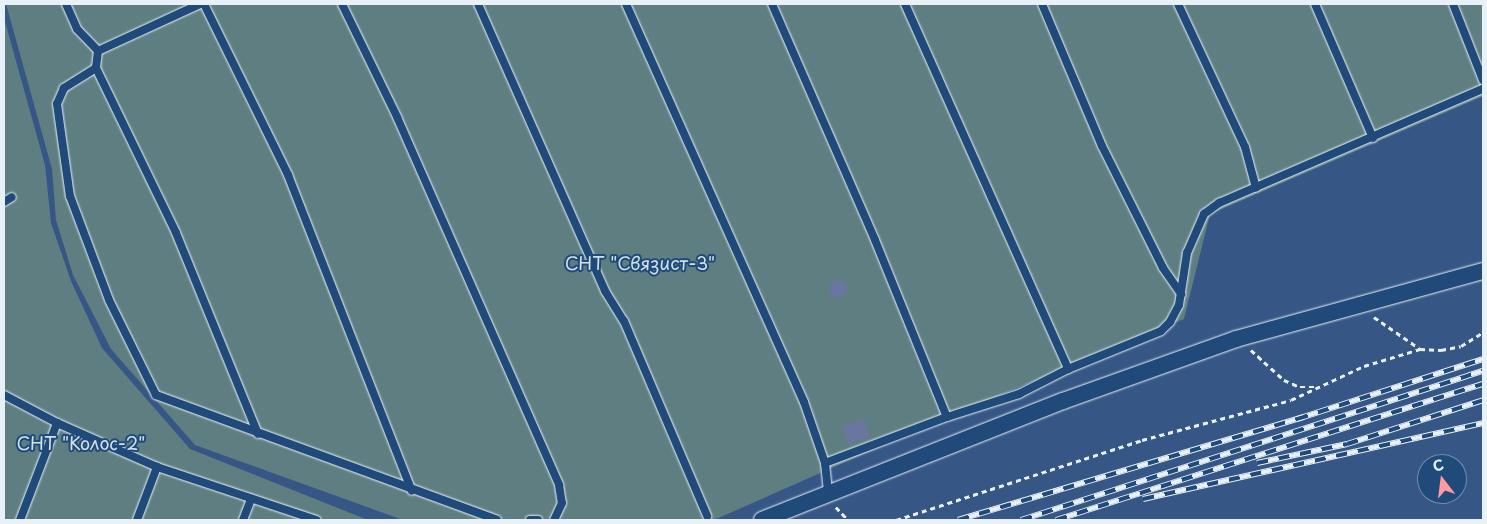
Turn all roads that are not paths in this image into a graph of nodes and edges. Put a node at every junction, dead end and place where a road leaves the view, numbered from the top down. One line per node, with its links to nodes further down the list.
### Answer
1 (66, 4): 12 (lane)
2 (202, 4): 12 (lane); 29 (lane)
3 (342, 4): 40 (lane)
4 (478, 4): 32 (lane)
5 (626, 4): 27 (lane)
6 (772, 4): 24 (lane)
7 (905, 4): 22 (lane)
8 (1042, 4): 21 (lane)
9 (1178, 4): 17 (lane)
10 (1315, 4): 16 (lane)
11 (1453, 4): 14 (lane)
12 (98, 51): 13 (lane)
13 (96, 68): 26 (lane); 26 (lane)
14 (1483, 80)
15 (1483, 89): 16 (lane)
16 (1373, 138): 17 (lane)
17 (1256, 188): 21 (lane)
18 (12, 197): 19 (lane)
19 (4, 202)
20 (1483, 271): 30 (street)
21 (1181, 294): 22 (lane)
22 (1068, 369): 24 (lane)
23 (4, 394): 25 (lane)
24 (948, 417): 27 (lane)
25 (57, 423): 28 (lane); 33 (lane)
26 (258, 434): 29 (lane)
27 (825, 463): 30 (lane)
28 (157, 467): 31 (lane); 34 (lane)
29 (412, 491): 37 (lane)
30 (828, 492): 41 (street)
31 (251, 498): 35 (lane); 36 (lane)
32 (707, 516)
33 (20, 520)
34 (137, 520)
35 (243, 520)
36 (316, 520)
37 (497, 520)
38 (530, 520): 39 (lane)
39 (538, 520)
40 (554, 520)
41 (762, 520)

